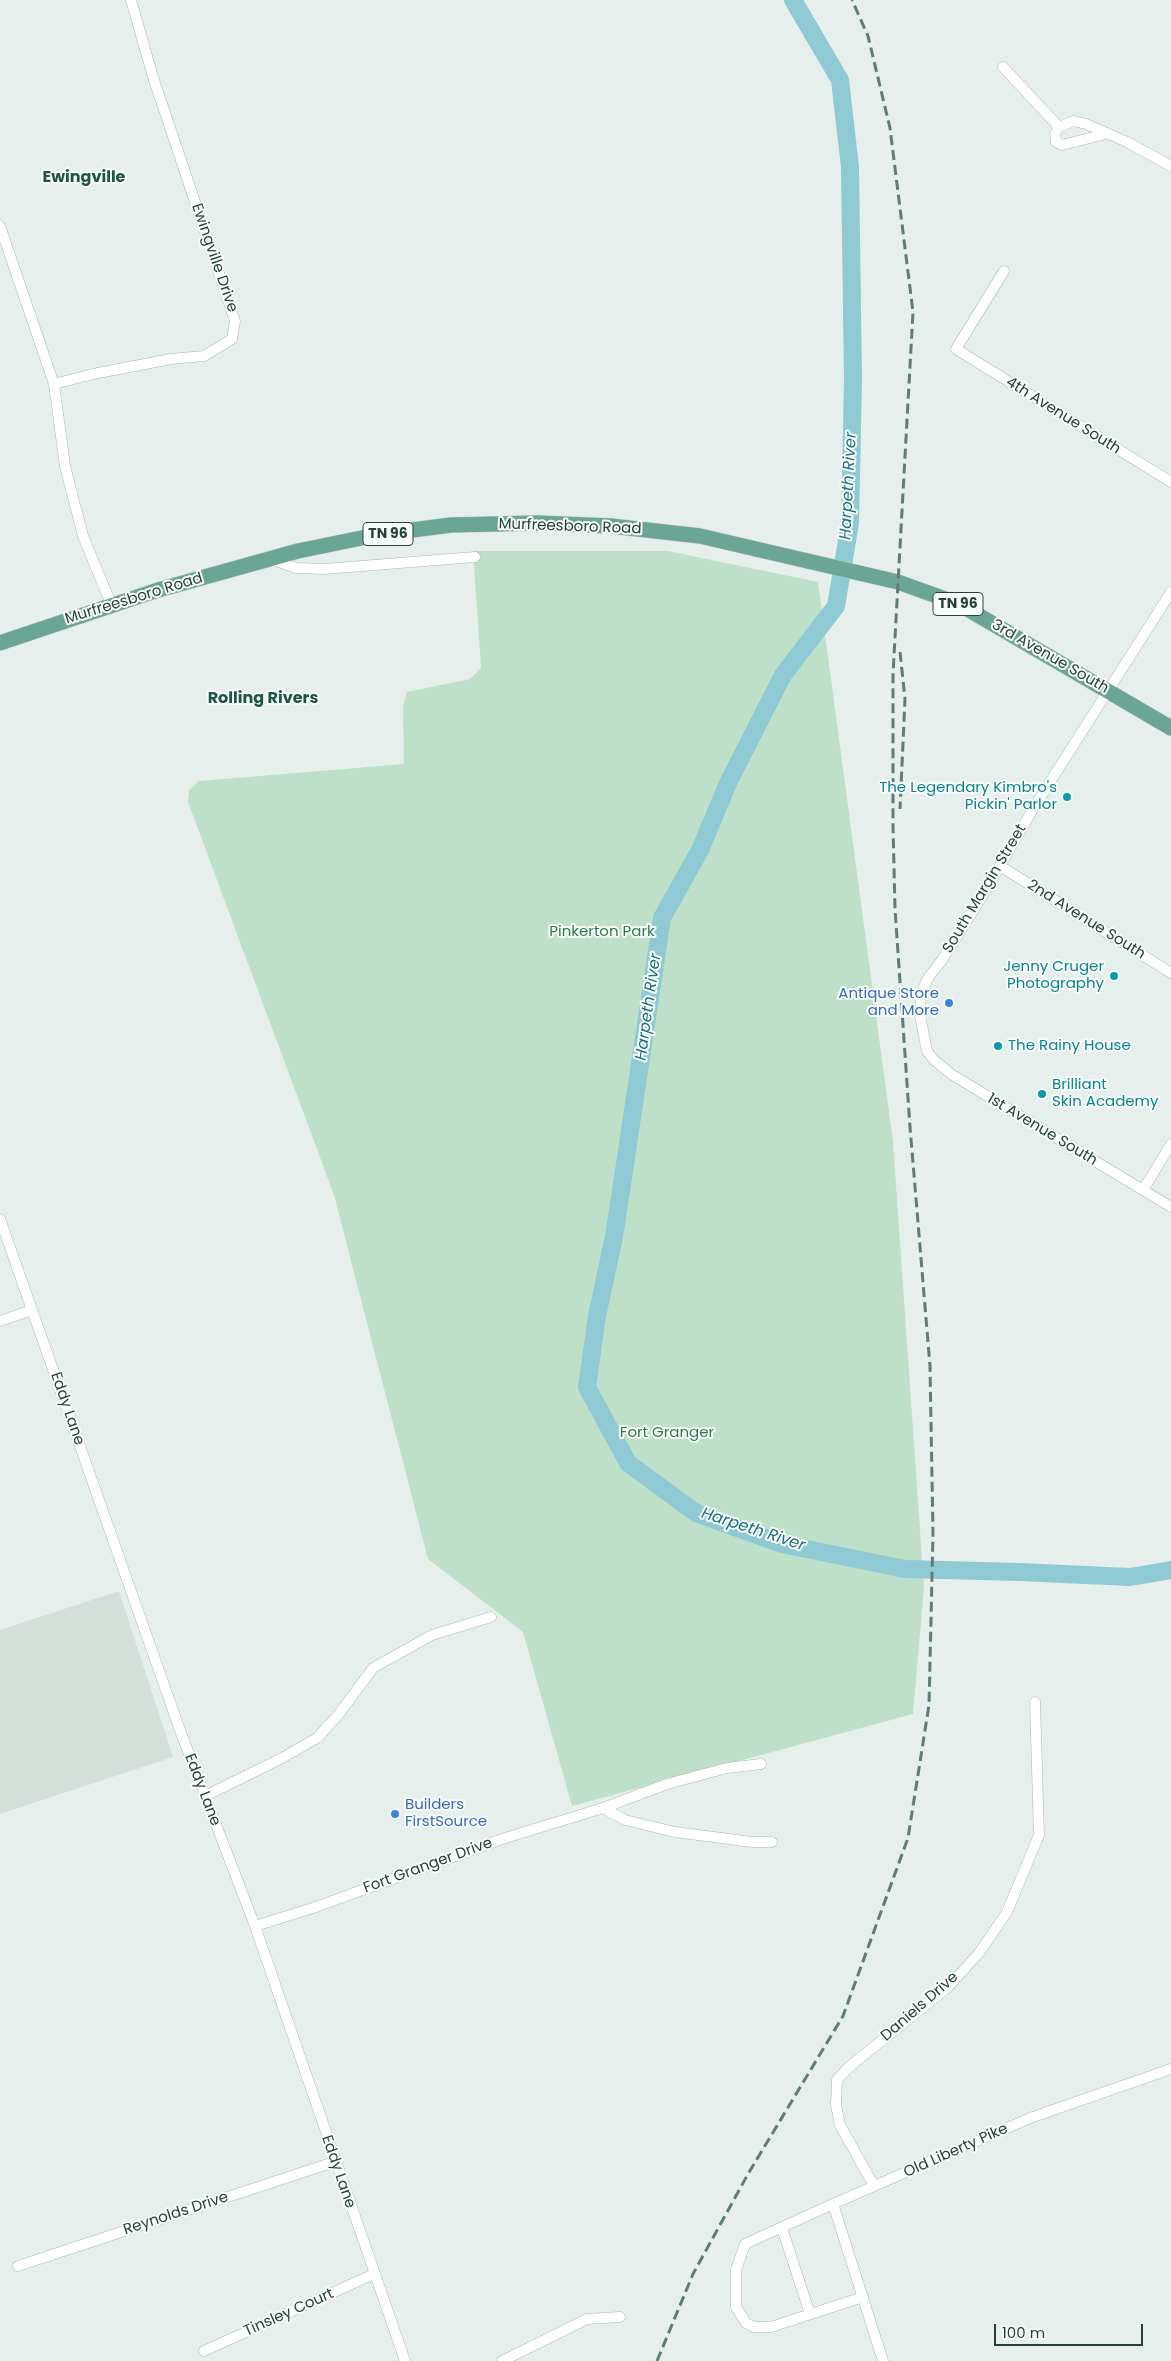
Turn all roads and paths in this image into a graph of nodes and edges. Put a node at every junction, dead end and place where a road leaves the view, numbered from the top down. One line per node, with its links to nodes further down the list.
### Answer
1 (132, 0): 8 (street, Ewingville Drive)
2 (1004, 68): 3 (street)
3 (1059, 126): 4 (street); 4 (street)
4 (1106, 134): 5 (street)
5 (1171, 166)
6 (0, 226): 8 (street)
7 (1004, 271): 9 (street, 4th Avenue South)
8 (54, 384): 14 (street)
9 (1171, 482)
10 (475, 557): 11 (street)
11 (270, 559): 12 (main road, Murfreesboro Road / TN 96); 14 (main road, Murfreesboro Road / TN 96)
12 (894, 581): 16 (main road, 3rd Avenue South / TN 96)
13 (1171, 592): 16 (street, South Margin Street)
14 (111, 604): 15 (main road, Murfreesboro Road / TN 96)
15 (0, 643)
16 (1109, 691): 17 (main road, 3rd Avenue South / TN 96); 18 (street, South Margin Street)
17 (1171, 728)
18 (1000, 866): 19 (street, 2nd Avenue South); 20 (street, South Margin Street)
19 (1171, 973)
20 (924, 1041): 22 (street, 1st Avenue South)
21 (1171, 1144): 22 (street)
22 (1144, 1190): 23 (street, 1st Avenue South)
23 (1171, 1207)
24 (0, 1219): 25 (street, Eddy Lane)
25 (2, 1232): 26 (street, Eddy Lane)
26 (32, 1310): 27 (street); 31 (street, Eddy Lane)
27 (0, 1321)
28 (491, 1617): 31 (street)
29 (1035, 1702): 37 (street, Daniels Drive)
30 (761, 1764): 32 (street, Fort Granger Drive)
31 (205, 1796): 34 (street, Eddy Lane)
32 (603, 1808): 33 (street); 34 (street, Fort Granger Drive)
33 (772, 1842)
34 (255, 1926): 36 (street, Eddy Lane)
35 (1171, 2069): 37 (street, Old Liberty Pike)
36 (334, 2162): 40 (street, Reynolds Drive); 41 (street, Eddy Lane)
37 (874, 2186): 38 (street, Old Liberty Pike)
38 (833, 2204): 39 (street, Old Liberty Pike); 42 (street)
39 (782, 2228): 43 (street); 43 (street, Old Liberty Pike)
40 (18, 2266)
41 (374, 2274): 45 (street, Tinsley Court); 46 (street, Eddy Lane)
42 (863, 2297): 43 (street); 48 (street)
43 (810, 2314)
44 (620, 2317): 47 (street)
45 (204, 2351)
46 (405, 2361)
47 (502, 2361)
48 (883, 2361)

